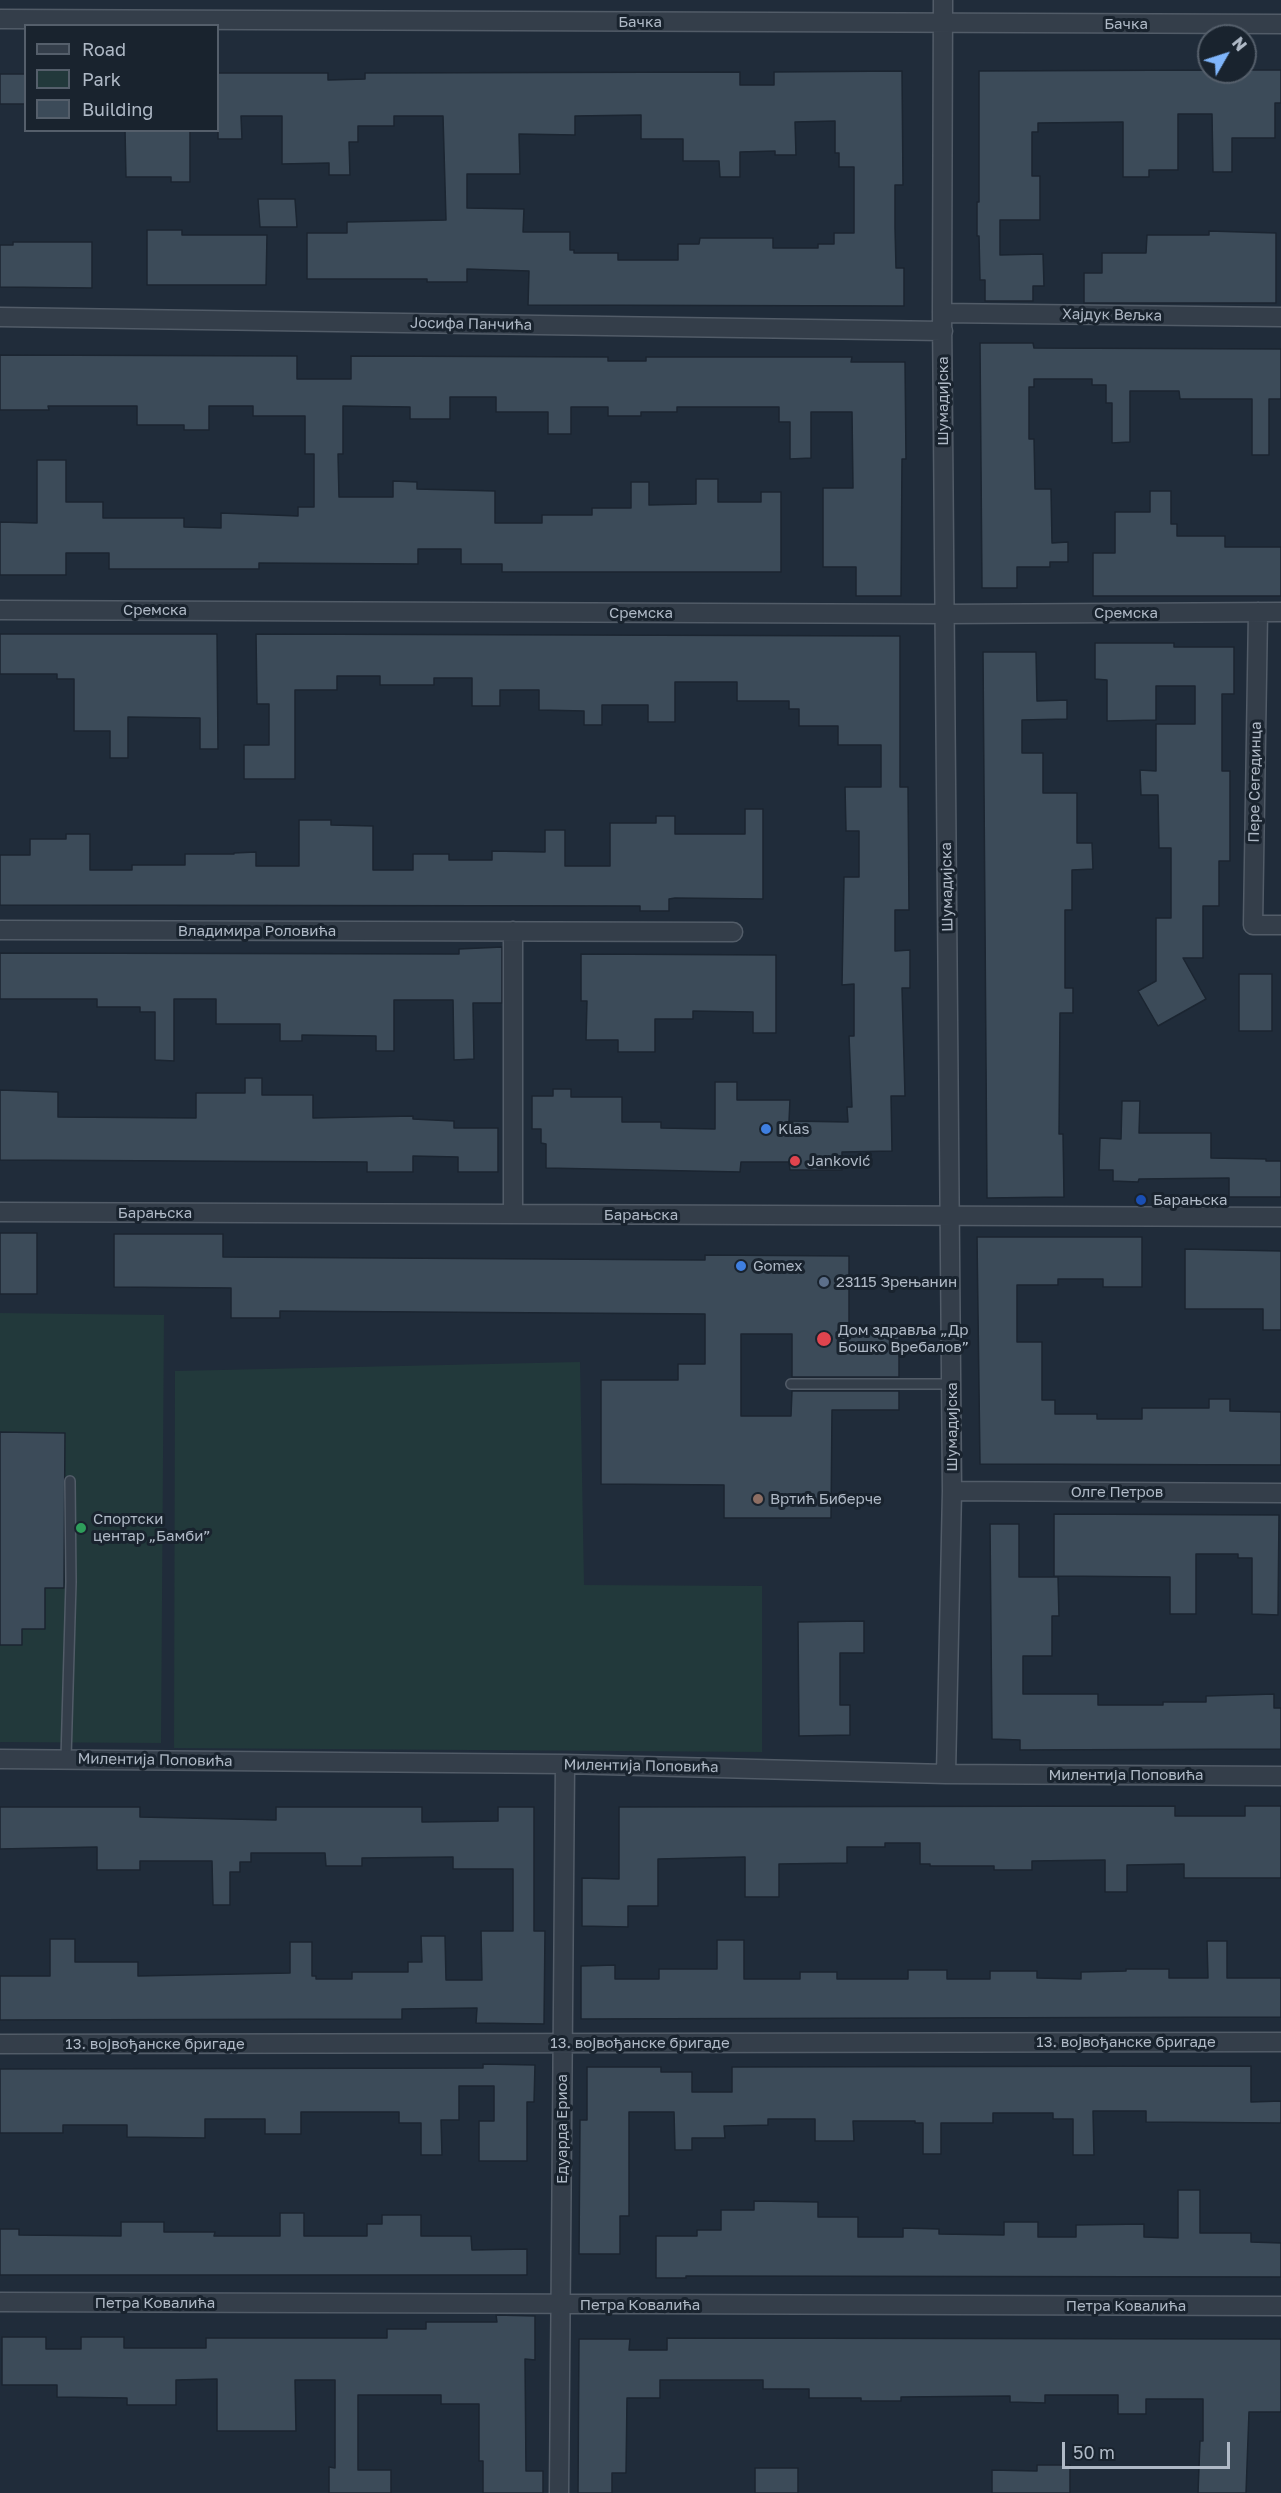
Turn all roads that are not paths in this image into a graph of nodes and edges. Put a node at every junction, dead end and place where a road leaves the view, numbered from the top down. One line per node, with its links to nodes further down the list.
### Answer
1 (943, 0): 3 (street, Шумадијска)
2 (0, 20): 3 (street, Бачка)
3 (943, 23): 4 (street, Бачка); 7 (street, Шумадијска)
4 (1281, 24)
5 (0, 317): 7 (street, Јосифа Панчића)
6 (1281, 317): 7 (street, Хајдук Вељка)
7 (942, 322): 11 (street, Шумадијска)
8 (0, 610): 11 (street, Сремска)
9 (1258, 612): 10 (street, Сремска); 11 (street, Сремска); 12 (street, Пере Сегединца)
10 (1281, 612)
11 (944, 614): 18 (street, Шумадијска)
12 (1281, 925)
13 (0, 930): 14 (street, Владимира Роловића)
14 (513, 931): 15 (street, Владимира Роловића); 17 (street)
15 (733, 932)
16 (0, 1212): 17 (street, Барањска)
17 (513, 1214): 18 (street, Барањска)
18 (950, 1216): 19 (street, Барањска); 21 (street, Шумадијска)
19 (1281, 1216)
20 (791, 1384): 21 (lane)
21 (951, 1384): 23 (street, Шумадијска)
22 (70, 1481): 26 (lane)
23 (952, 1491): 24 (street, Олге Петров); 28 (street, Шумадијска)
24 (1281, 1493)
25 (0, 1759): 26 (street, Милентија Поповића)
26 (66, 1759): 27 (street, Милентија Поповића)
27 (565, 1764): 28 (street, Милентија Поповића); 31 (street, Едуарда Ериоа)
28 (946, 1774): 29 (street, Милентија Поповића)
29 (1281, 1776)
30 (1281, 2042): 31 (street, 13. војвођанске бригаде)
31 (562, 2043): 32 (street, 13. војвођанске бригаде); 34 (street, Едуарда Ериоа)
32 (0, 2044)
33 (0, 2302): 34 (street, Петра Ковалића)
34 (560, 2304): 35 (street, Петра Ковалића); 36 (street, Едуарда Ериоа)
35 (1281, 2306)
36 (559, 2493)

